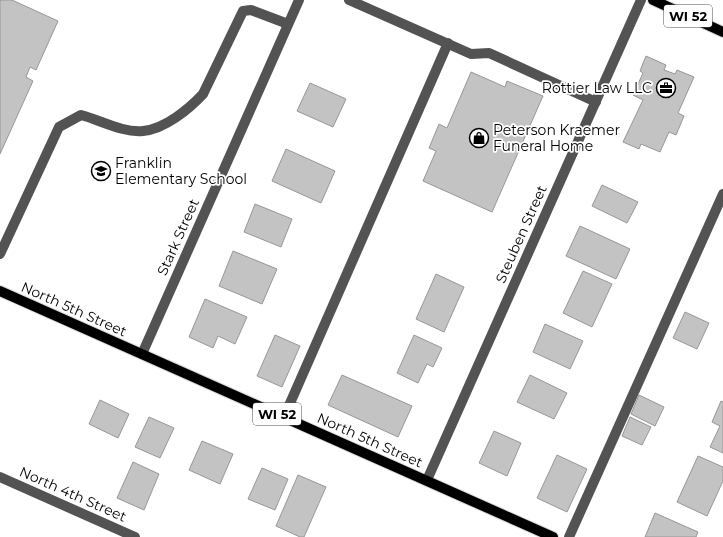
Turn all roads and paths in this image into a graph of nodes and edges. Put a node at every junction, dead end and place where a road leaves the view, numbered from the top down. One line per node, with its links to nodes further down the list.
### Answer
1 (299, 0): 5 (street, Stark Street)
2 (349, 0): 7 (street)
3 (641, 0): 8 (street, Steuben Street)
4 (653, 0): 6 (main road, WI 52)
5 (288, 24): 10 (street); 12 (street, Stark Street)
6 (723, 32)
7 (448, 43): 8 (street); 13 (street)
8 (596, 102): 15 (street, Steuben Street)
9 (723, 194): 18 (street)
10 (0, 254)
11 (0, 291): 12 (main road, North 5th Street / WI 52)
12 (142, 354): 13 (main road, North 5th Street / WI 52)
13 (284, 417): 15 (main road, North 5th Street / WI 52)
14 (0, 477): 16 (street, North 4th Street)
15 (427, 480): 17 (main road, North 5th Street / WI 52)
16 (135, 537)
17 (553, 537)
18 (569, 537)

